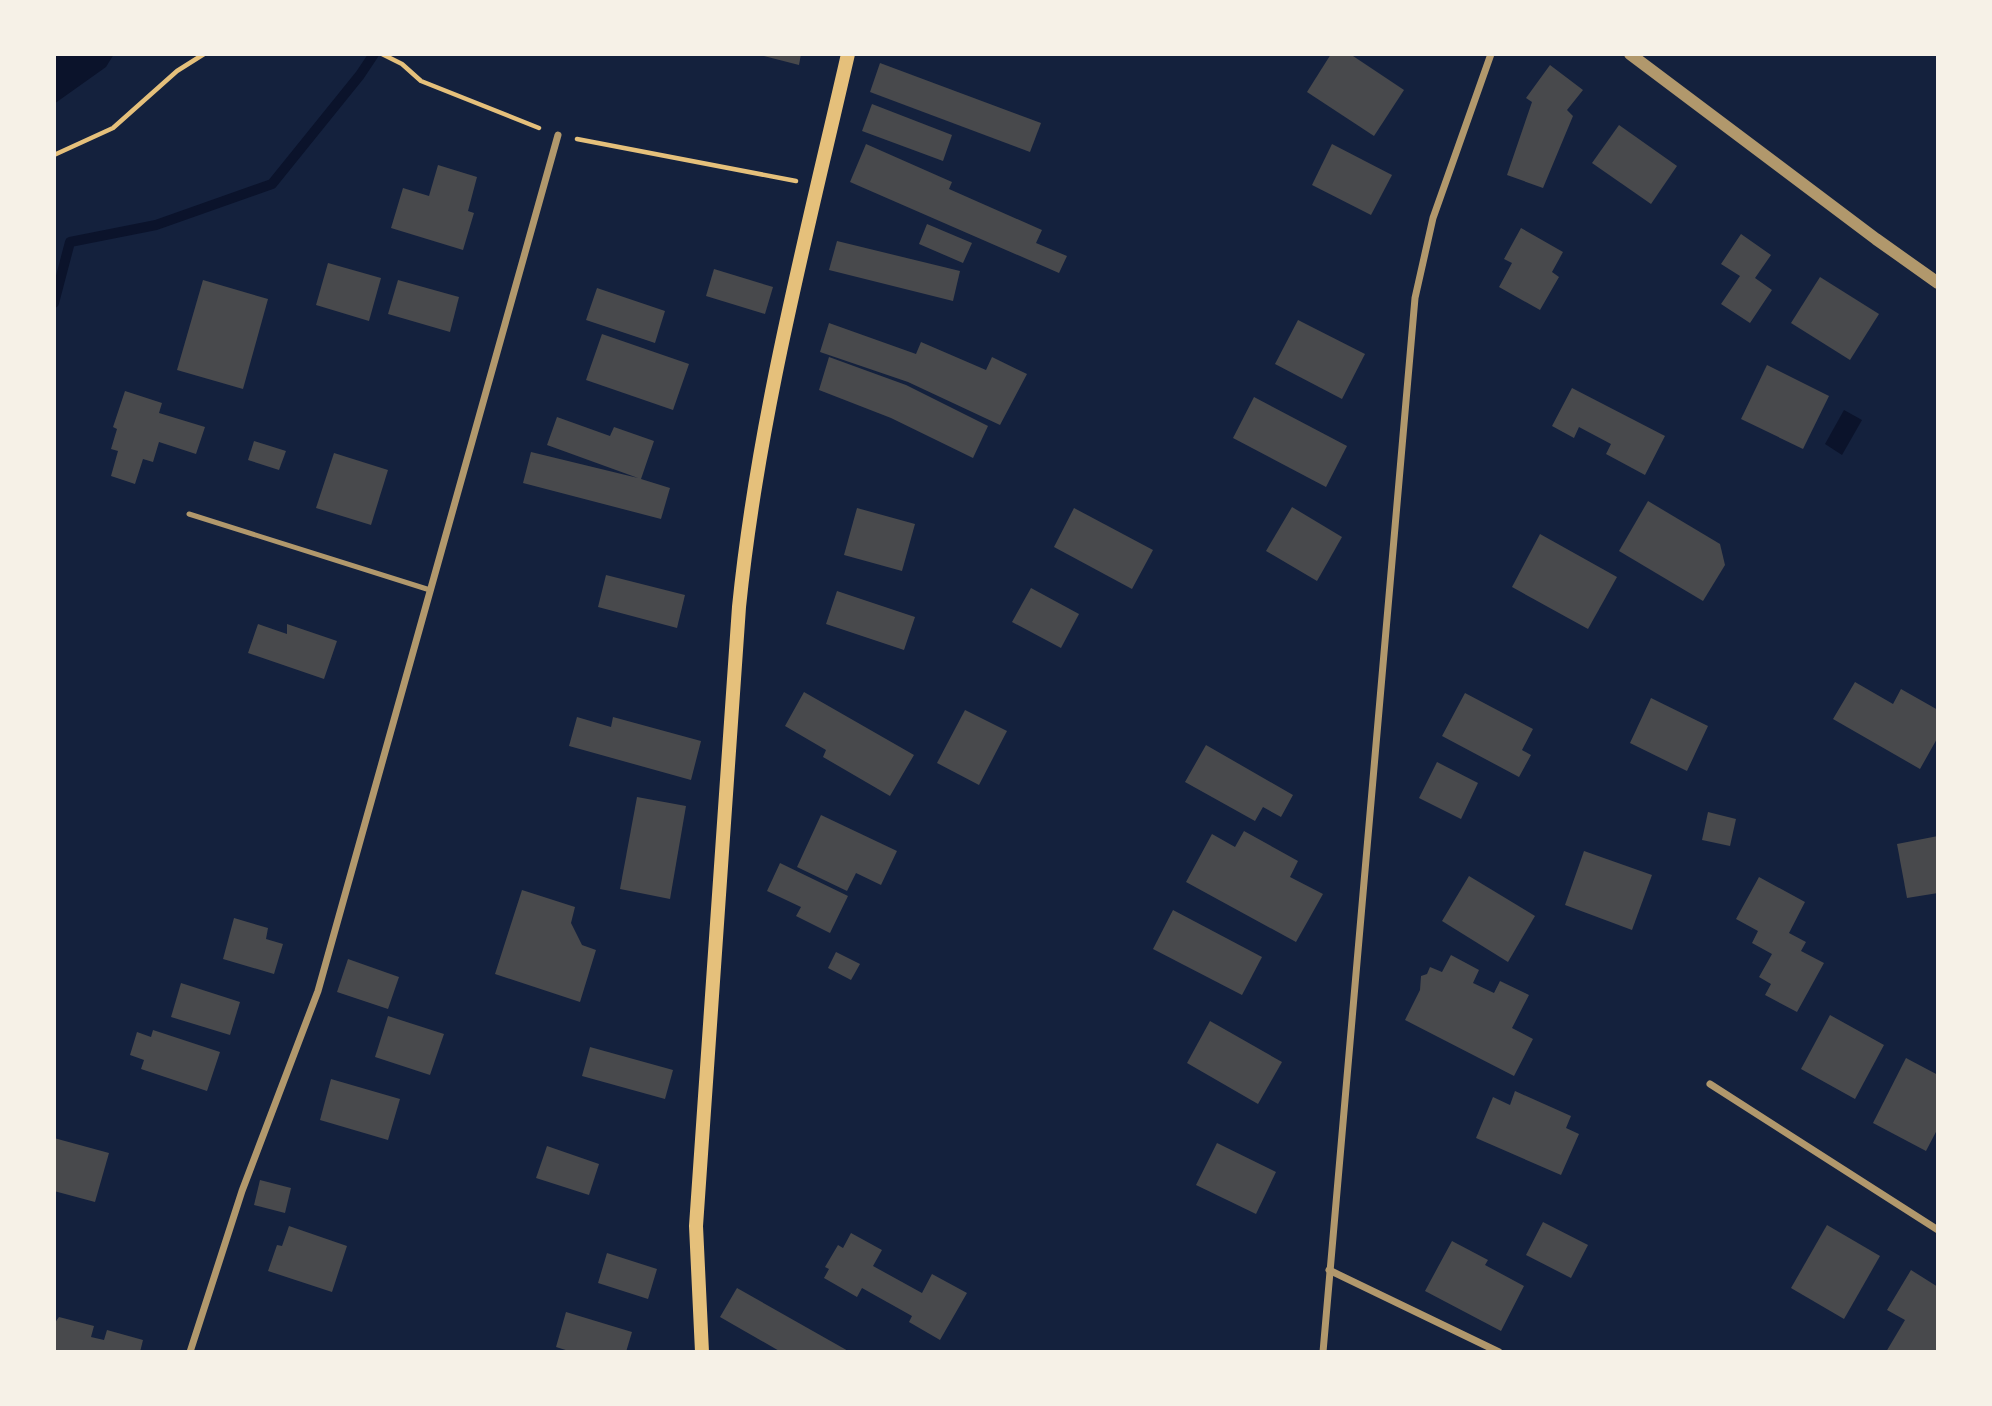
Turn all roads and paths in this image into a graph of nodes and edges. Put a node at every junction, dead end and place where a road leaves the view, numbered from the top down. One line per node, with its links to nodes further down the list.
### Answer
1 (204, 54): 7 (path)
2 (382, 54): 6 (path)
3 (848, 54): 16 (main road)
4 (1491, 54): 14 (street)
5 (1630, 54): 9 (street)
6 (558, 135): 8 (path); 11 (street)
7 (54, 155)
8 (802, 182)
9 (1938, 283)
10 (189, 514): 11 (lane)
11 (430, 590): 15 (street)
12 (1710, 1084): 13 (street)
13 (1938, 1230)
14 (1329, 1270): 17 (street); 18 (street)
15 (190, 1352)
16 (702, 1352)
17 (1323, 1352)
18 (1499, 1352)

